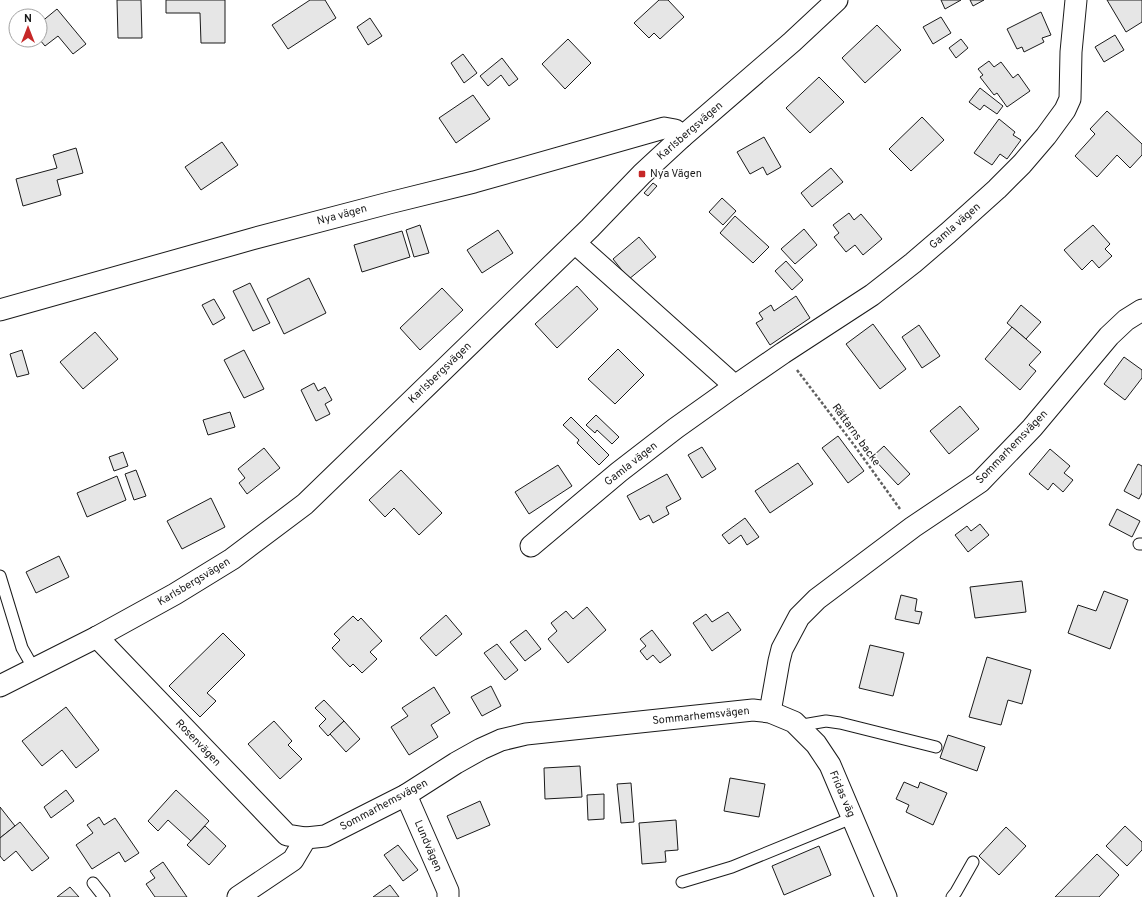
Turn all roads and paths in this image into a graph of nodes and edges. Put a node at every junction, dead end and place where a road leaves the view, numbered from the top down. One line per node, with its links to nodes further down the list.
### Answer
1 (837, 0): 3 (street, Karlsbergsvägen)
2 (1076, 0): 7 (street, Gamla vägen)
3 (682, 137): 4 (street, Karlsbergsvägen); 5 (street, Nya vägen)
4 (575, 243): 8 (street); 12 (street, Karlsbergsvägen)
5 (0, 310)
6 (1142, 310): 9 (street, Sommarhemsvägen)
7 (783, 353): 8 (street, Gamla vägen); 9 (path, Rättarns backe)
8 (735, 386): 10 (street, Gamla vägen)
9 (913, 527): 15 (street, Sommarhemsvägen)
10 (531, 546)
11 (0, 576): 13 (lane)
12 (97, 637): 13 (street, Karlsbergsvägen); 20 (street, Rosenvägen)
13 (34, 669): 14 (street, Karlsbergsvägen)
14 (0, 686)
15 (770, 712): 16 (street, Fridas väg); 18 (street, Sommarhemsvägen)
16 (797, 726): 17 (lane); 19 (street, Fridas väg)
17 (936, 746)
18 (406, 796): 20 (street, Sommarhemsvägen); 26 (street, Lundvägen)
19 (852, 818): 22 (lane); 27 (street, Fridas väg)
20 (306, 838): 25 (street)
21 (972, 862): 28 (lane)
22 (682, 882)
23 (93, 883): 24 (lane)
24 (104, 897)
25 (238, 897)
26 (448, 897)
27 (886, 897)
28 (952, 897)

